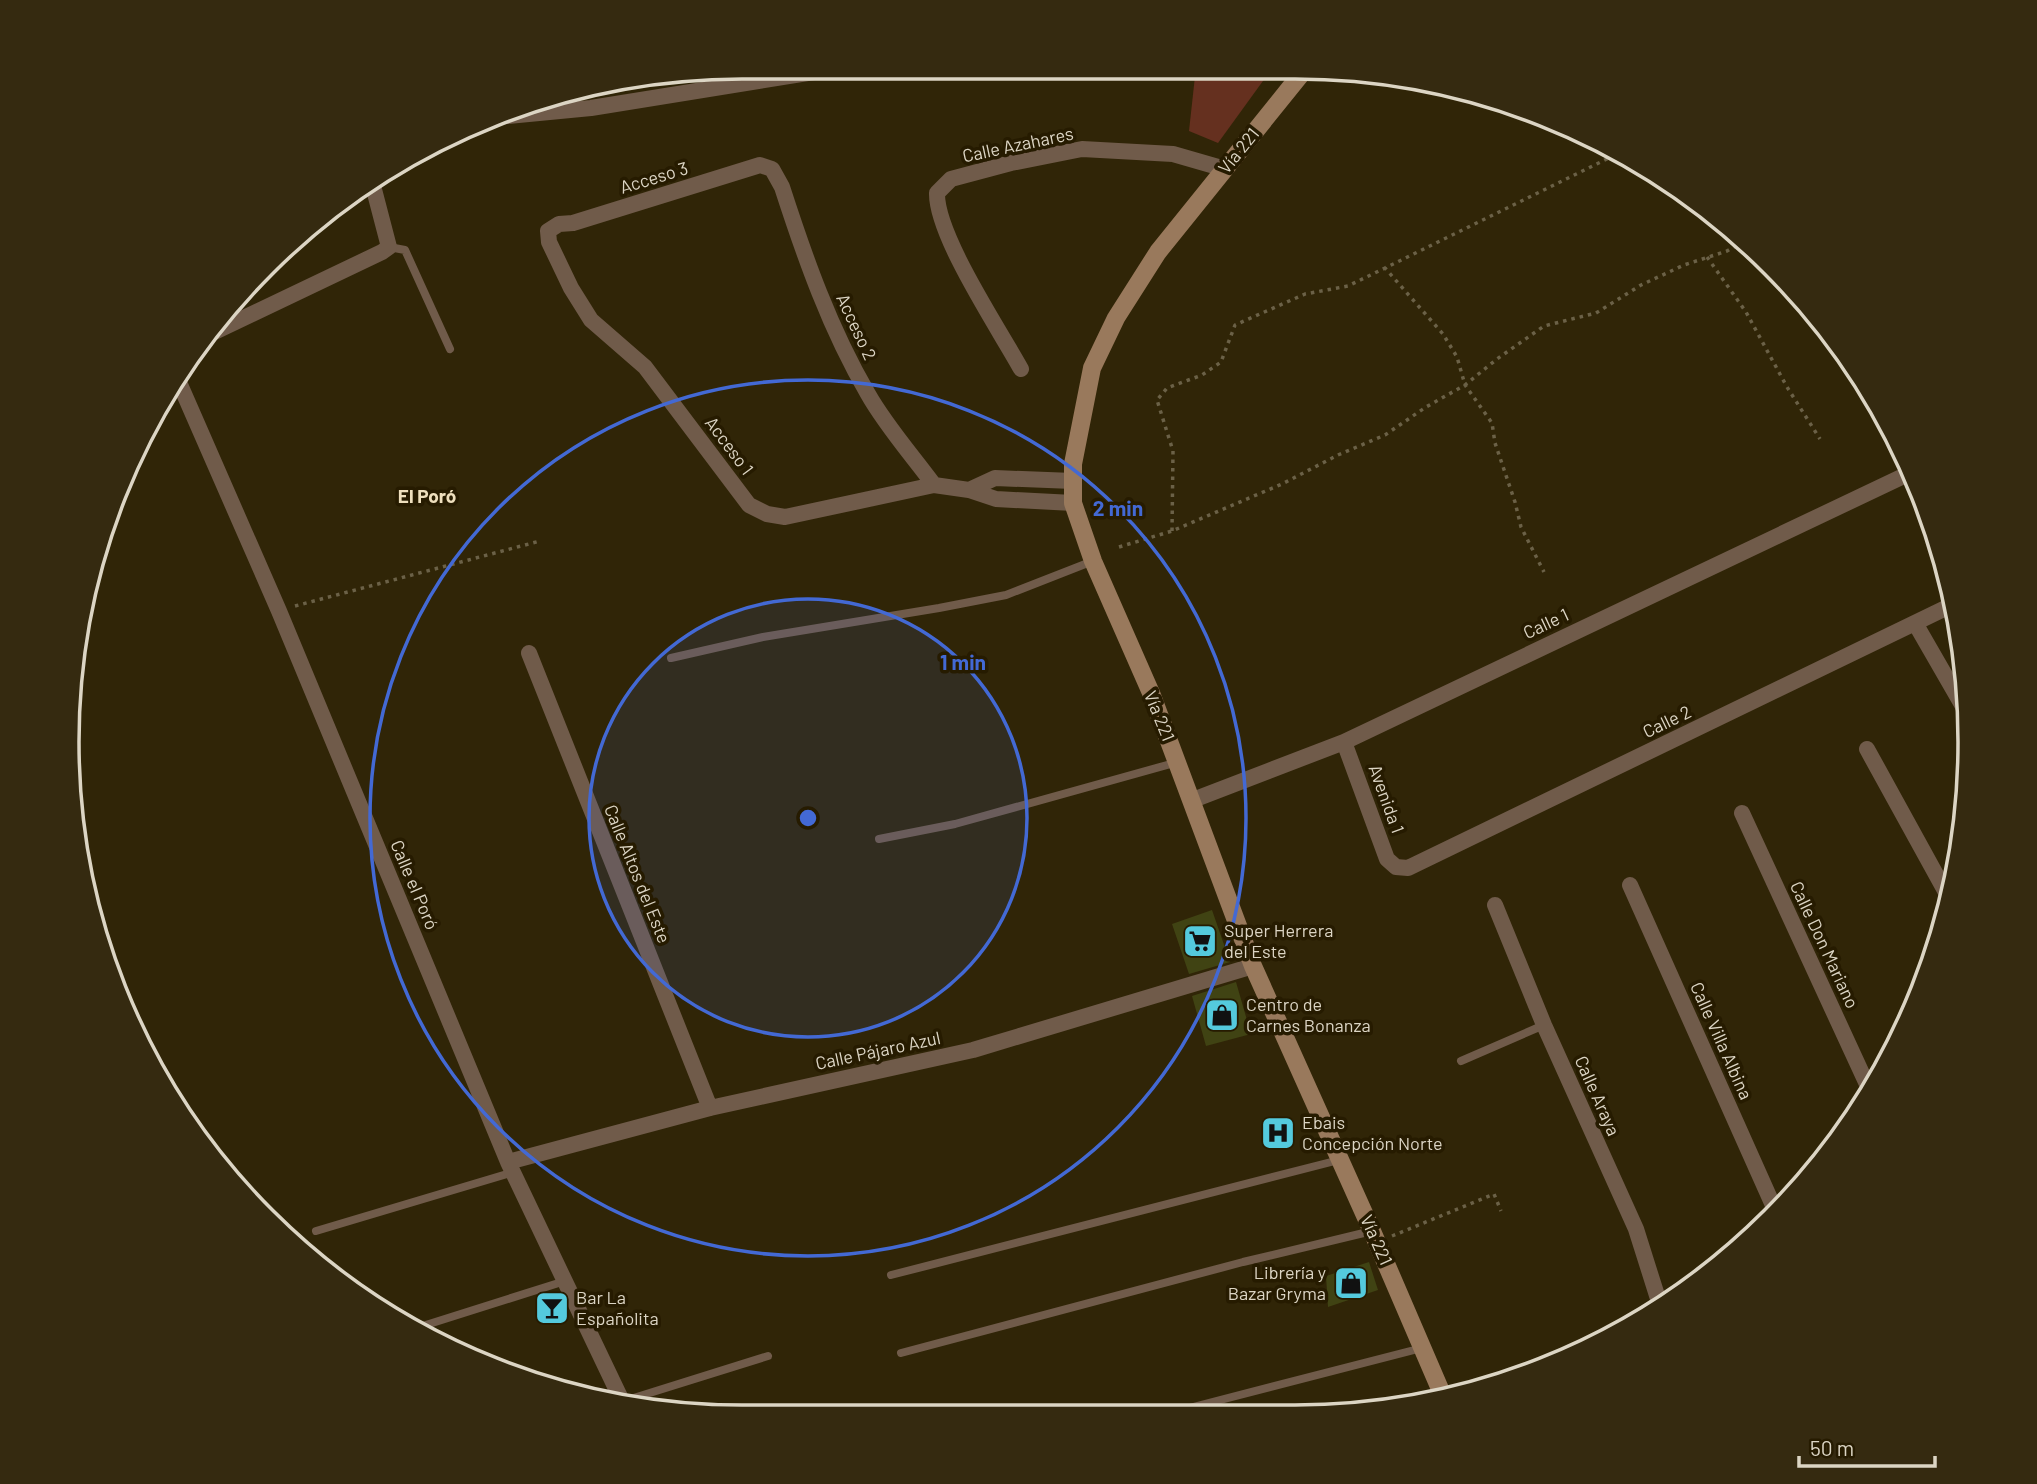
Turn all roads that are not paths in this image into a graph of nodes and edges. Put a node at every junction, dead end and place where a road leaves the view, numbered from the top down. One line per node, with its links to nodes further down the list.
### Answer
1 (768, 79): 3 (street)
2 (1297, 79): 5 (main road, Vía 221)
3 (529, 114)
4 (772, 169): 7 (street, Acceso 3); 15 (street, Acceso 2)
5 (1225, 169): 11 (street, Calle Azahares); 14 (main road, Vía 221)
6 (375, 190): 8 (street)
7 (548, 231): 15 (street, Acceso 1)
8 (389, 247): 9 (street); 10 (lane)
9 (225, 327)
10 (450, 349)
11 (1021, 369)
12 (182, 389): 40 (street, Calle el Poró)
13 (1903, 476): 24 (street, Calle 1)
14 (1073, 481): 16 (street, Acceso 1); 17 (main road, Vía 221)
15 (933, 485): 16 (street, Acceso 1)
16 (969, 490): 17 (street, Acceso 1)
17 (1073, 503): 18 (main road, Vía 221)
18 (1093, 561): 22 (lane); 26 (main road, Vía 221)
19 (1945, 608): 20 (street, Calle 2)
20 (1915, 623): 23 (street); 30 (street, Calle 2)
21 (529, 653): 38 (street, Calle Altos del Este)
22 (671, 658)
23 (1957, 695)
24 (1344, 742): 27 (street, Calle 1); 30 (street, Avenida 1)
25 (1867, 749): 32 (street)
26 (1178, 762): 27 (main road, Vía 221); 29 (lane)
27 (1193, 800): 34 (main road, Vía 221)
28 (1742, 813): 37 (street, Calle Don Mariano)
29 (880, 839)
30 (1396, 867)
31 (1630, 885): 41 (street, Calle Villa Albina)
32 (1942, 886)
33 (1495, 905): 35 (street, Calle Araya)
34 (1253, 966): 38 (street, Calle Pájaro Azul); 39 (main road, Vía 221)
35 (1544, 1025): 36 (lane); 46 (street, Calle Araya)
36 (1461, 1061)
37 (1865, 1080)
38 (710, 1108): 40 (street, Calle Pájaro Azul)
39 (1340, 1160): 43 (main road, Vía 221); 44 (lane)
40 (511, 1167): 42 (lane); 45 (street, Calle el Poró)
41 (1772, 1203)
42 (316, 1231)
43 (1374, 1237): 48 (main road, Vía 221); 49 (lane)
44 (891, 1275)
45 (565, 1281): 47 (lane); 52 (street, Calle el Poró)
46 (1657, 1297)
47 (426, 1325)
48 (1422, 1348): 51 (main road, Vía 221); 54 (lane)
49 (901, 1353)
50 (768, 1356): 53 (lane)
51 (1440, 1389)
52 (620, 1394)
53 (636, 1397)
54 (1201, 1405)

